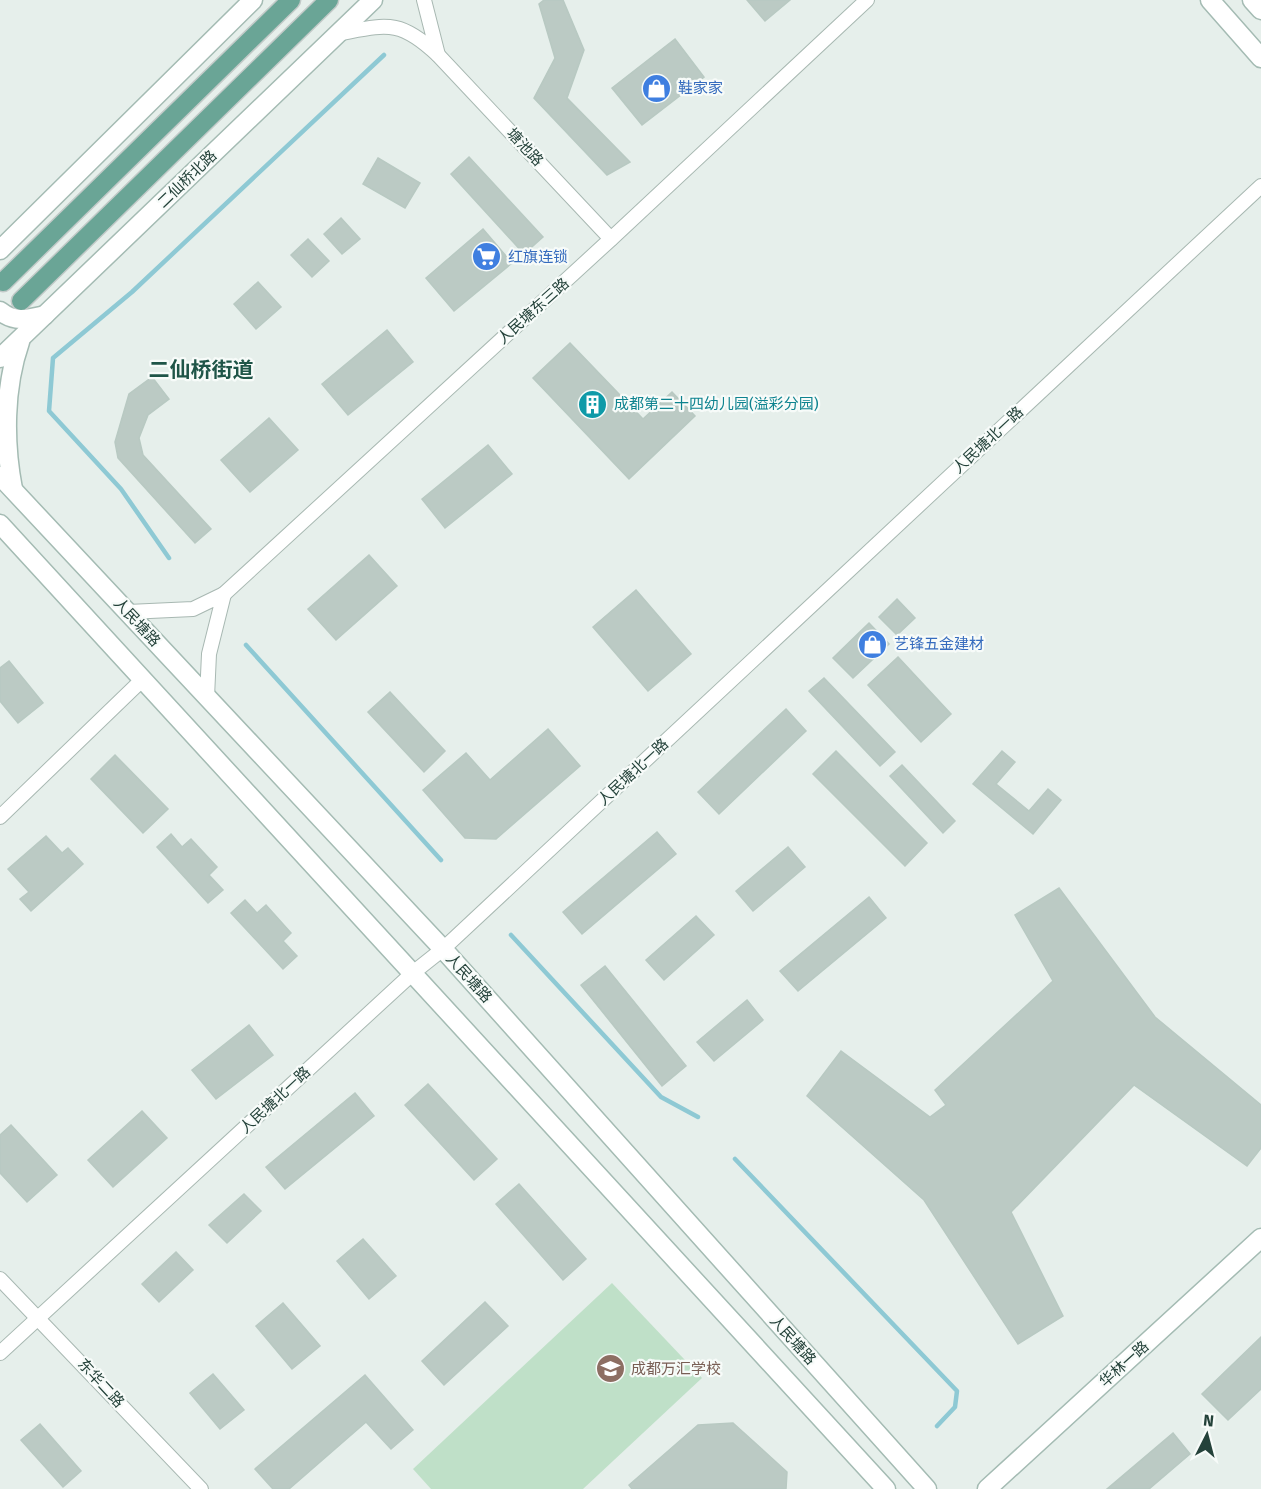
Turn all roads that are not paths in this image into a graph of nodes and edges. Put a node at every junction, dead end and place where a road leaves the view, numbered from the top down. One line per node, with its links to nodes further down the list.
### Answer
1 (253, 0): 15 (main road)
2 (291, 0): 16 (main road)
3 (329, 0): 17 (main road)
4 (373, 0): 10 (main road, 二仙桥北路)
5 (424, 0): 11 (street)
6 (867, 0): 14 (street, 人民塘东三路)
7 (1210, 0): 12 (main road)
8 (1252, 0): 9 (main road)
9 (1261, 10)
10 (336, 34): 11 (street, 塘池路); 19 (main road, 二仙桥北路)
11 (438, 55): 14 (street, 塘池路)
12 (1261, 58)
13 (1261, 186): 30 (street, 人民塘北一路)
14 (611, 239): 25 (street, 人民塘东三路)
15 (0, 250)
16 (3, 282)
17 (21, 301)
18 (0, 312): 19 (main road)
19 (45, 315): 20 (main road, 二仙桥北路)
20 (21, 339): 21 (main road, 二仙桥北路); 23 (main road)
21 (0, 358)
22 (0, 476): 23 (main road, 人民塘路)
23 (14, 491): 26 (main road, 人民塘路)
24 (0, 524): 27 (main road)
25 (224, 594): 26 (street, 人民塘东三路); 28 (street)
26 (128, 612): 28 (main road, 人民塘路)
27 (143, 679): 29 (street); 31 (main road)
28 (207, 697): 30 (main road, 人民塘路)
29 (0, 817)
30 (443, 949): 31 (street, 人民塘北一路); 38 (main road, 人民塘路)
31 (414, 972): 34 (street, 人民塘北一路); 37 (main road)
32 (1261, 1238): 39 (main road, 华林一路)
33 (0, 1279): 34 (street, 东华二路)
34 (39, 1318): 35 (street, 人民塘北一路); 36 (street, 东华二路)
35 (0, 1353)
36 (201, 1489)
37 (886, 1489)
38 (927, 1489)
39 (987, 1489)

